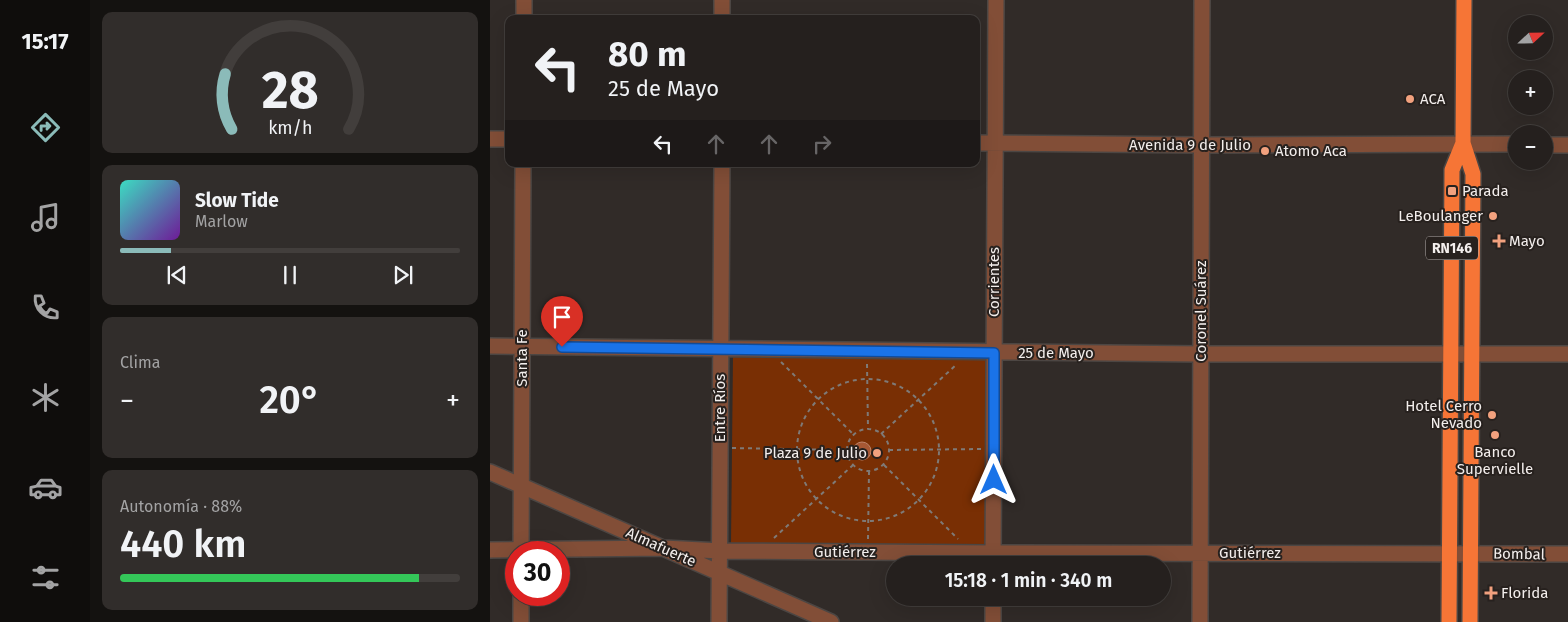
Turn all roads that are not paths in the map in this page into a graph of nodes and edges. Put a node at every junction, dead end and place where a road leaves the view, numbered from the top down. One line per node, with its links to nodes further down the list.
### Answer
1 (524, 0): 6 (street)
2 (722, 0): 7 (street)
3 (996, 0): 12 (street, Corrientes)
4 (1202, 0): 14 (street, Coronel Suárez)
5 (1464, 0): 11 (highway, RN146)
6 (524, 15)
7 (722, 15)
8 (490, 139): 9 (street)
9 (505, 139)
10 (980, 143): 12 (street, Avenida 9 de Julio)
11 (1464, 143): 13 (street, Avenida 9 de Julio); 14 (street, Avenida 9 de Julio); 24 (highway, RN146); 25 (highway, RN146)
12 (994, 144): 14 (street, Avenida 9 de Julio); 22 (street, Corrientes)
13 (1508, 144)
14 (1201, 145): 23 (street, Coronel Suárez)
15 (1553, 145): 16 (street)
16 (1568, 146)
17 (523, 167): 20 (street, Santa Fe)
18 (722, 167): 21 (street, Entre Ríos)
19 (490, 346): 20 (street, 25 de Mayo)
20 (522, 347): 21 (street, 25 de Mayo); 28 (street, Santa Fe)
21 (720, 348): 22 (street, 25 de Mayo); 34 (street, Entre Ríos)
22 (994, 353): 23 (street, 25 de Mayo); 40 (street, Corrientes)
23 (1201, 354): 24 (street, 25 de Mayo); 35 (street, Coronel Suárez)
24 (1451, 354): 25 (street, 25 de Mayo); 36 (highway, RN146)
25 (1472, 354): 26 (street, 25 de Mayo); 37 (highway, RN146)
26 (1568, 354)
27 (490, 472): 28 (street, Almafuerte)
28 (523, 486): 29 (street, Santa Fe); 30 (street, Almafuerte)
29 (521, 541)
30 (664, 548): 33 (street, Gutiérrez); 34 (street, Gutiérrez); 42 (street, Almafuerte)
31 (490, 550): 32 (street, Gutiérrez)
32 (505, 551)
33 (570, 551)
34 (720, 551): 39 (street, Gutiérrez); 42 (street, Entre Ríos)
35 (1200, 553): 36 (street, Gutiérrez); 41 (street, Gutiérrez); 49 (street, Coronel Suárez)
36 (1450, 553): 37 (street, Gutiérrez); 50 (highway, RN146)
37 (1471, 553): 38 (street, Bombal); 51 (highway, RN146)
38 (1568, 554)
39 (891, 556)
40 (994, 556)
41 (1097, 556)
42 (720, 573): 46 (street, Entre Ríos); 47 (street, Almafuerte)
43 (521, 606): 45 (street)
44 (993, 606): 48 (street)
45 (521, 622)
46 (719, 622)
47 (831, 622)
48 (993, 622)
49 (1200, 622)
50 (1449, 622)
51 (1470, 622)

